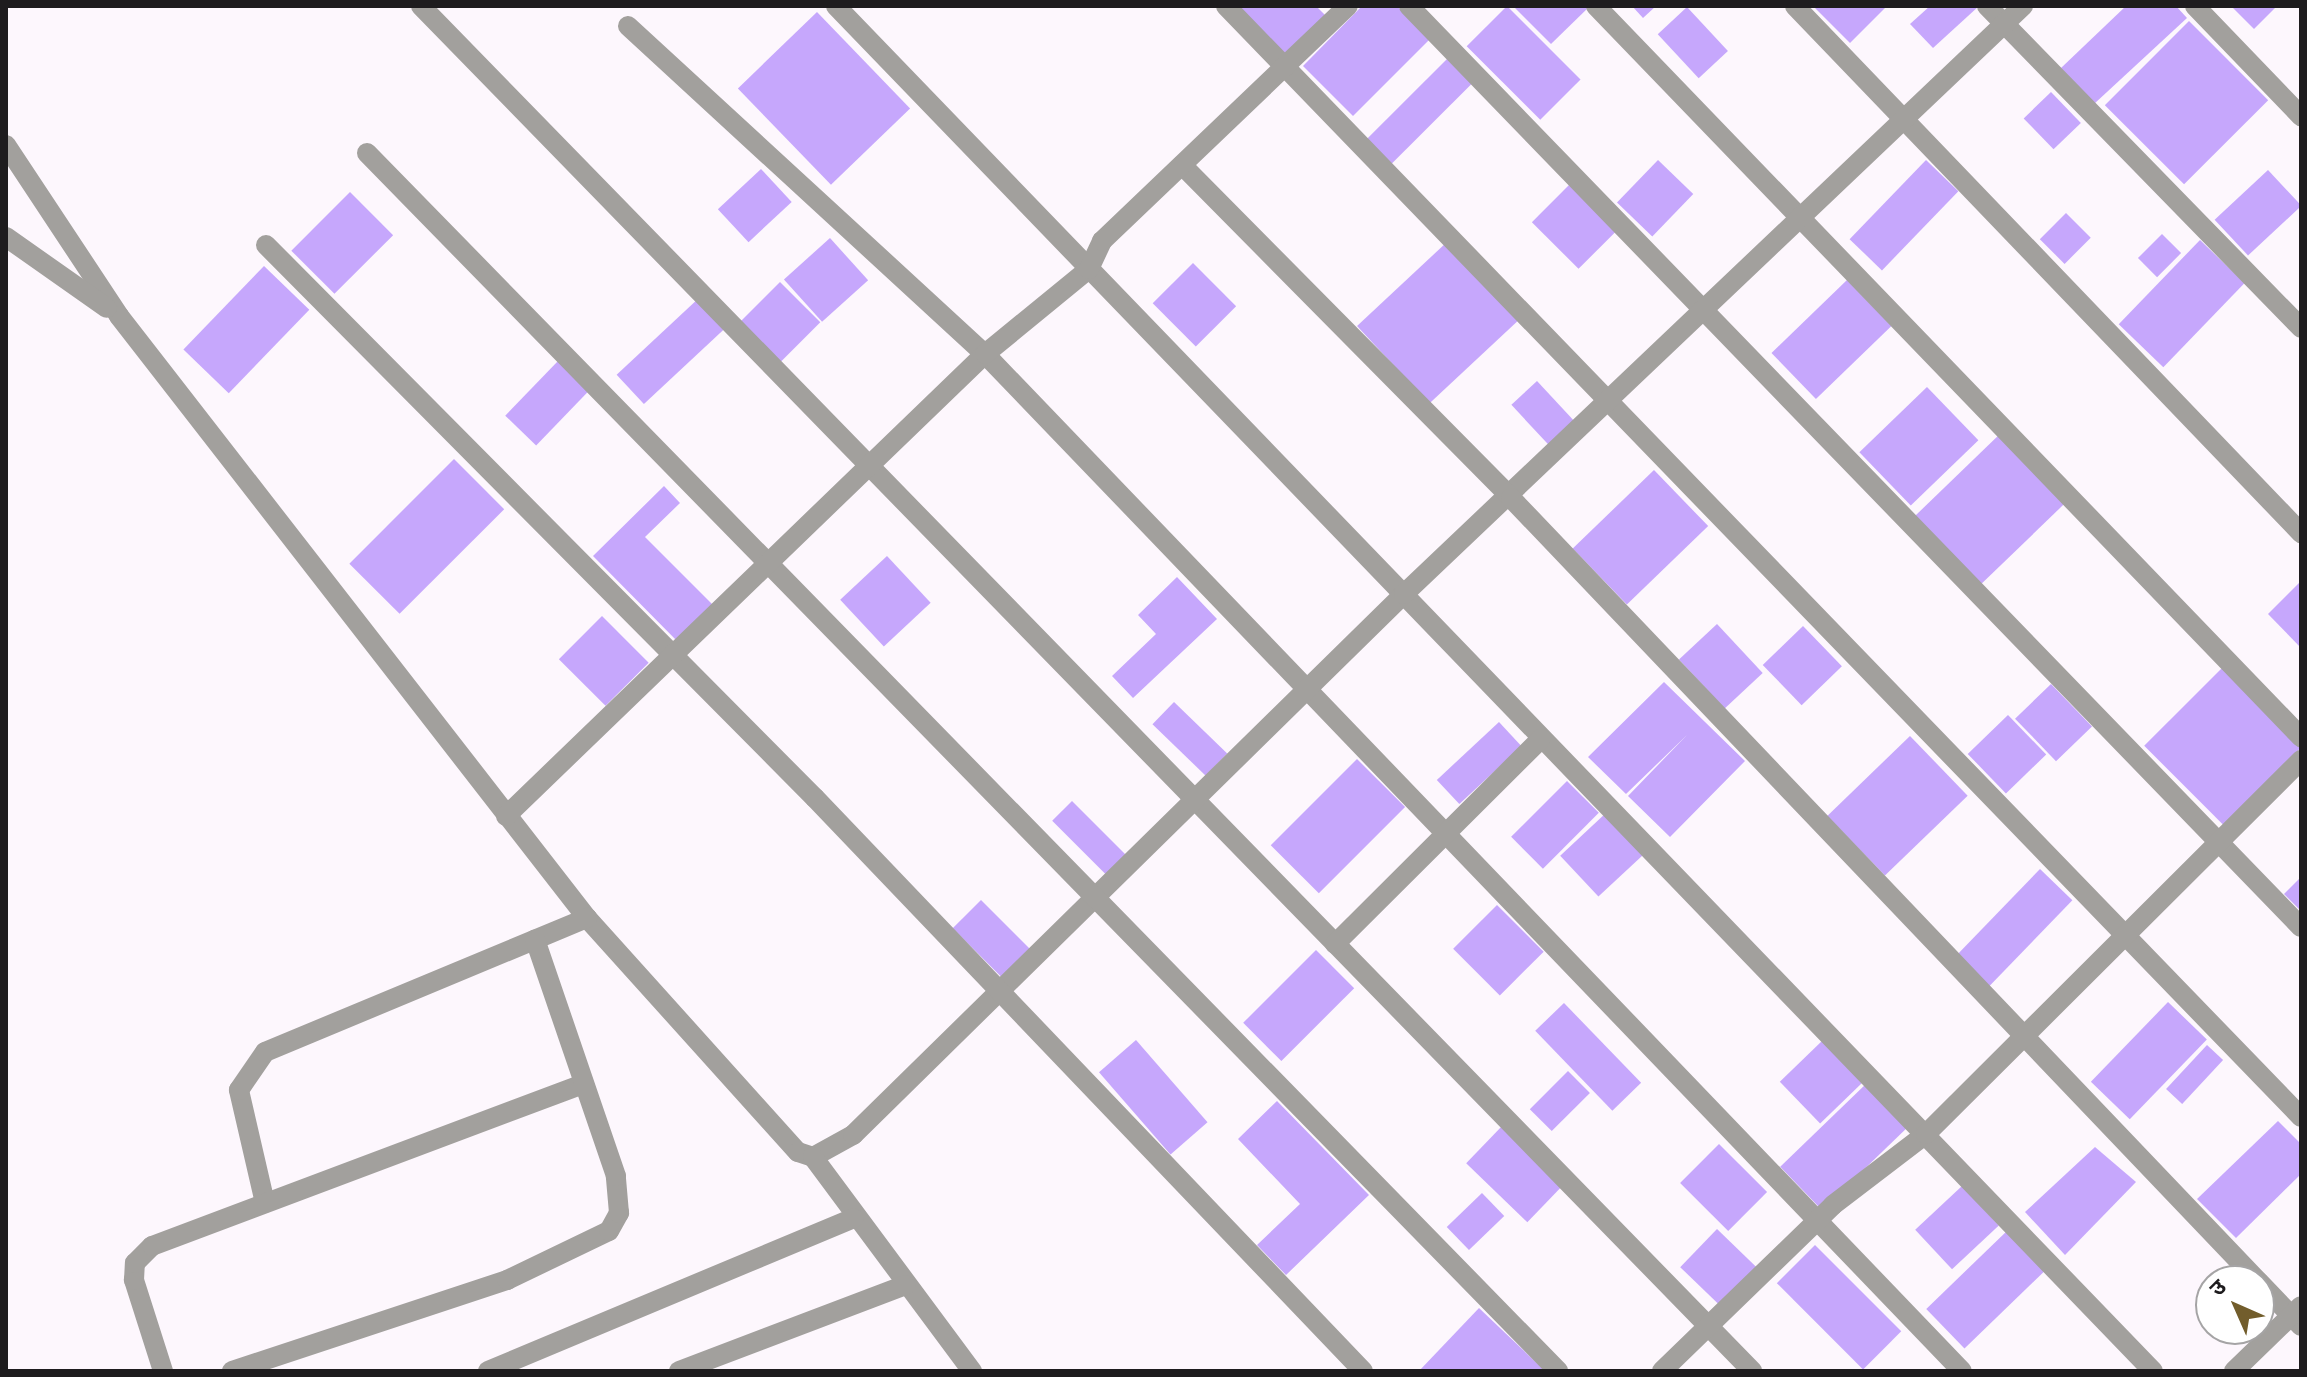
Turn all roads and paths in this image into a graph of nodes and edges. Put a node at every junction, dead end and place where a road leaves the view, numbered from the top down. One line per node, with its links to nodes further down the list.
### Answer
1 (421, 6): 28 (street)
2 (836, 6): 22 (street)
3 (1226, 6): 13 (street)
4 (1348, 6): 13 (street)
5 (1409, 6): 23 (street)
6 (1596, 6): 19 (street)
7 (1795, 6): 15 (street)
8 (1987, 6): 11 (street)
9 (2023, 6): 11 (street)
10 (2195, 6): 14 (street)
11 (2003, 22): 15 (street); 25 (street)
12 (628, 26): 26 (street)
13 (1285, 67): 18 (street); 27 (street)
14 (2301, 116)
15 (1906, 117): 19 (street); 30 (street)
16 (6, 145): 24 (street)
17 (367, 153): 31 (street)
18 (1182, 165): 22 (street); 29 (street)
19 (1801, 218): 23 (street); 35 (street)
20 (6, 237): 24 (street)
21 (266, 245): 33 (street)
22 (1089, 269): 26 (street); 32 (street)
23 (1704, 311): 27 (street); 41 (street)
24 (119, 316): 39 (street)
25 (2301, 328)
26 (985, 354): 28 (street); 34 (street)
27 (1610, 403): 29 (street); 45 (street)
28 (870, 465): 31 (street); 38 (street)
29 (1511, 498): 32 (street); 49 (street)
30 (2301, 533)
31 (768, 563): 33 (street); 42 (street)
32 (1404, 594): 34 (street); 36 (street)
33 (669, 659): 39 (street); 48 (street)
34 (1312, 691): 38 (street); 40 (street)
35 (2301, 737)
36 (1541, 739): 40 (street); 52 (street)
37 (2301, 760): 41 (street)
38 (1197, 801): 42 (street); 47 (street)
39 (506, 816): 43 (street)
40 (1446, 832): 47 (street); 56 (street)
41 (2218, 841): 44 (street); 45 (street)
42 (1096, 899): 48 (street); 68 (street)
43 (587, 918): 46 (street); 53 (street)
44 (2301, 927)
45 (2123, 933): 49 (street); 51 (street)
46 (535, 939): 50 (street); 54 (street)
47 (1335, 944): 61 (street)
48 (996, 995): 53 (street); 67 (street)
49 (2019, 1033): 52 (street); 57 (street)
50 (584, 1084): 54 (street); 63 (street)
51 (2301, 1117)
52 (1926, 1134): 56 (street); 72 (street)
53 (813, 1157): 55 (street)
54 (265, 1203): 62 (street)
55 (853, 1218): 58 (street); 64 (street)
56 (1815, 1223): 61 (street); 71 (street)
57 (2242, 1265)
58 (905, 1285): 65 (street); 66 (street)
59 (2275, 1296): 60 (street)
60 (2298, 1316): 73 (street)
61 (1708, 1326): 69 (street); 70 (street)
62 (163, 1371)
63 (232, 1371)
64 (488, 1371)
65 (679, 1371)
66 (972, 1371)
67 (1363, 1371)
68 (1558, 1371)
69 (1662, 1371)
70 (1752, 1371)
71 (1962, 1371)
72 (2153, 1371)
73 (2234, 1371)

